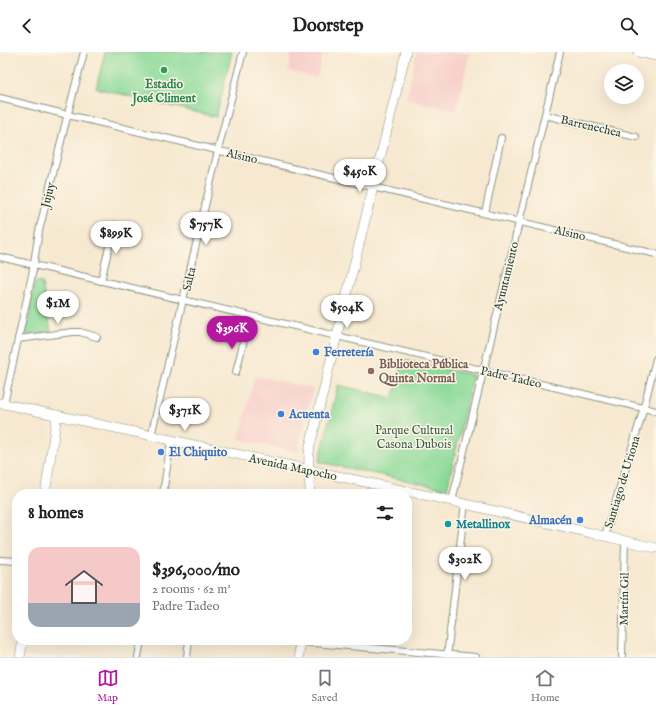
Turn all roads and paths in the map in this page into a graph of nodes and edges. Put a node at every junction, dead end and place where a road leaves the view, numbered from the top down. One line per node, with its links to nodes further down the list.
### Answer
1 (84, 52): 8 (street, Jujuy)
2 (243, 52): 12 (street, Salta)
3 (406, 52): 13 (main road)
4 (560, 52): 9 (street, Ayuntamiento)
5 (638, 52): 6 (main road)
6 (656, 56)
7 (0, 98): 8 (street, Alsino)
8 (68, 115): 12 (street, Alsino); 19 (street, Jujuy)
9 (545, 115): 10 (street, Barrenechea); 15 (street, Ayuntamiento)
10 (636, 137)
11 (501, 138): 14 (street)
12 (219, 151): 13 (street, Alsino); 21 (street, Salta)
13 (373, 187): 14 (street, Alsino); 23 (main road)
14 (485, 213): 15 (street, Alsino)
15 (520, 222): 17 (street, Alsino); 27 (street, Ayuntamiento)
16 (114, 225): 20 (street)
17 (656, 254)
18 (0, 257): 19 (street, Padre Tadeo)
19 (33, 265): 20 (street, Padre Tadeo); 25 (street, Jujuy)
20 (100, 281): 21 (street, Padre Tadeo)
21 (184, 300): 22 (street, Padre Tadeo); 33 (street, Salta)
22 (250, 316): 23 (street, Padre Tadeo); 28 (street)
23 (336, 336): 27 (street, Padre Tadeo); 35 (main road)
24 (97, 337): 25 (street)
25 (18, 339): 29 (street, Jujuy)
26 (656, 359): 30 (street, Santiago de Uriona)
27 (484, 371): 30 (street, Padre Tadeo); 41 (street, Ayuntamiento)
28 (236, 372)
29 (2, 403): 32 (main road, Avenida Mapocho)
30 (644, 408): 31 (street, Padre Tadeo); 43 (street, Santiago de Uriona)
31 (656, 411)
32 (56, 415): 33 (main road, Avenida Mapocho); 36 (main road)
33 (151, 436): 34 (main road, Avenida Mapocho)
34 (171, 440): 35 (main road, Avenida Mapocho); 37 (street)
35 (310, 470): 38 (main road); 39 (main road, Avenida Mapocho)
36 (46, 489)
37 (164, 489)
38 (310, 489)
39 (400, 489)
40 (412, 492): 41 (main road, Avenida Mapocho)
41 (452, 500): 42 (main road, Avenida Mapocho)
42 (465, 503): 43 (main road, Avenida Mapocho); 53 (street)
43 (605, 536): 44 (main road, Avenida Mapocho)
44 (625, 541): 45 (main road, Avenida Mapocho); 59 (street, Martín Gil)
45 (656, 548)
46 (0, 560): 47 (street)
47 (12, 561)
48 (22, 645): 54 (main road)
49 (140, 645): 55 (street)
50 (188, 645): 56 (street)
51 (300, 645): 57 (main road)
52 (339, 645): 53 (street)
53 (447, 656): 58 (street)
54 (20, 657)
55 (138, 657)
56 (187, 657)
57 (299, 657)
58 (476, 657)
59 (622, 657)

